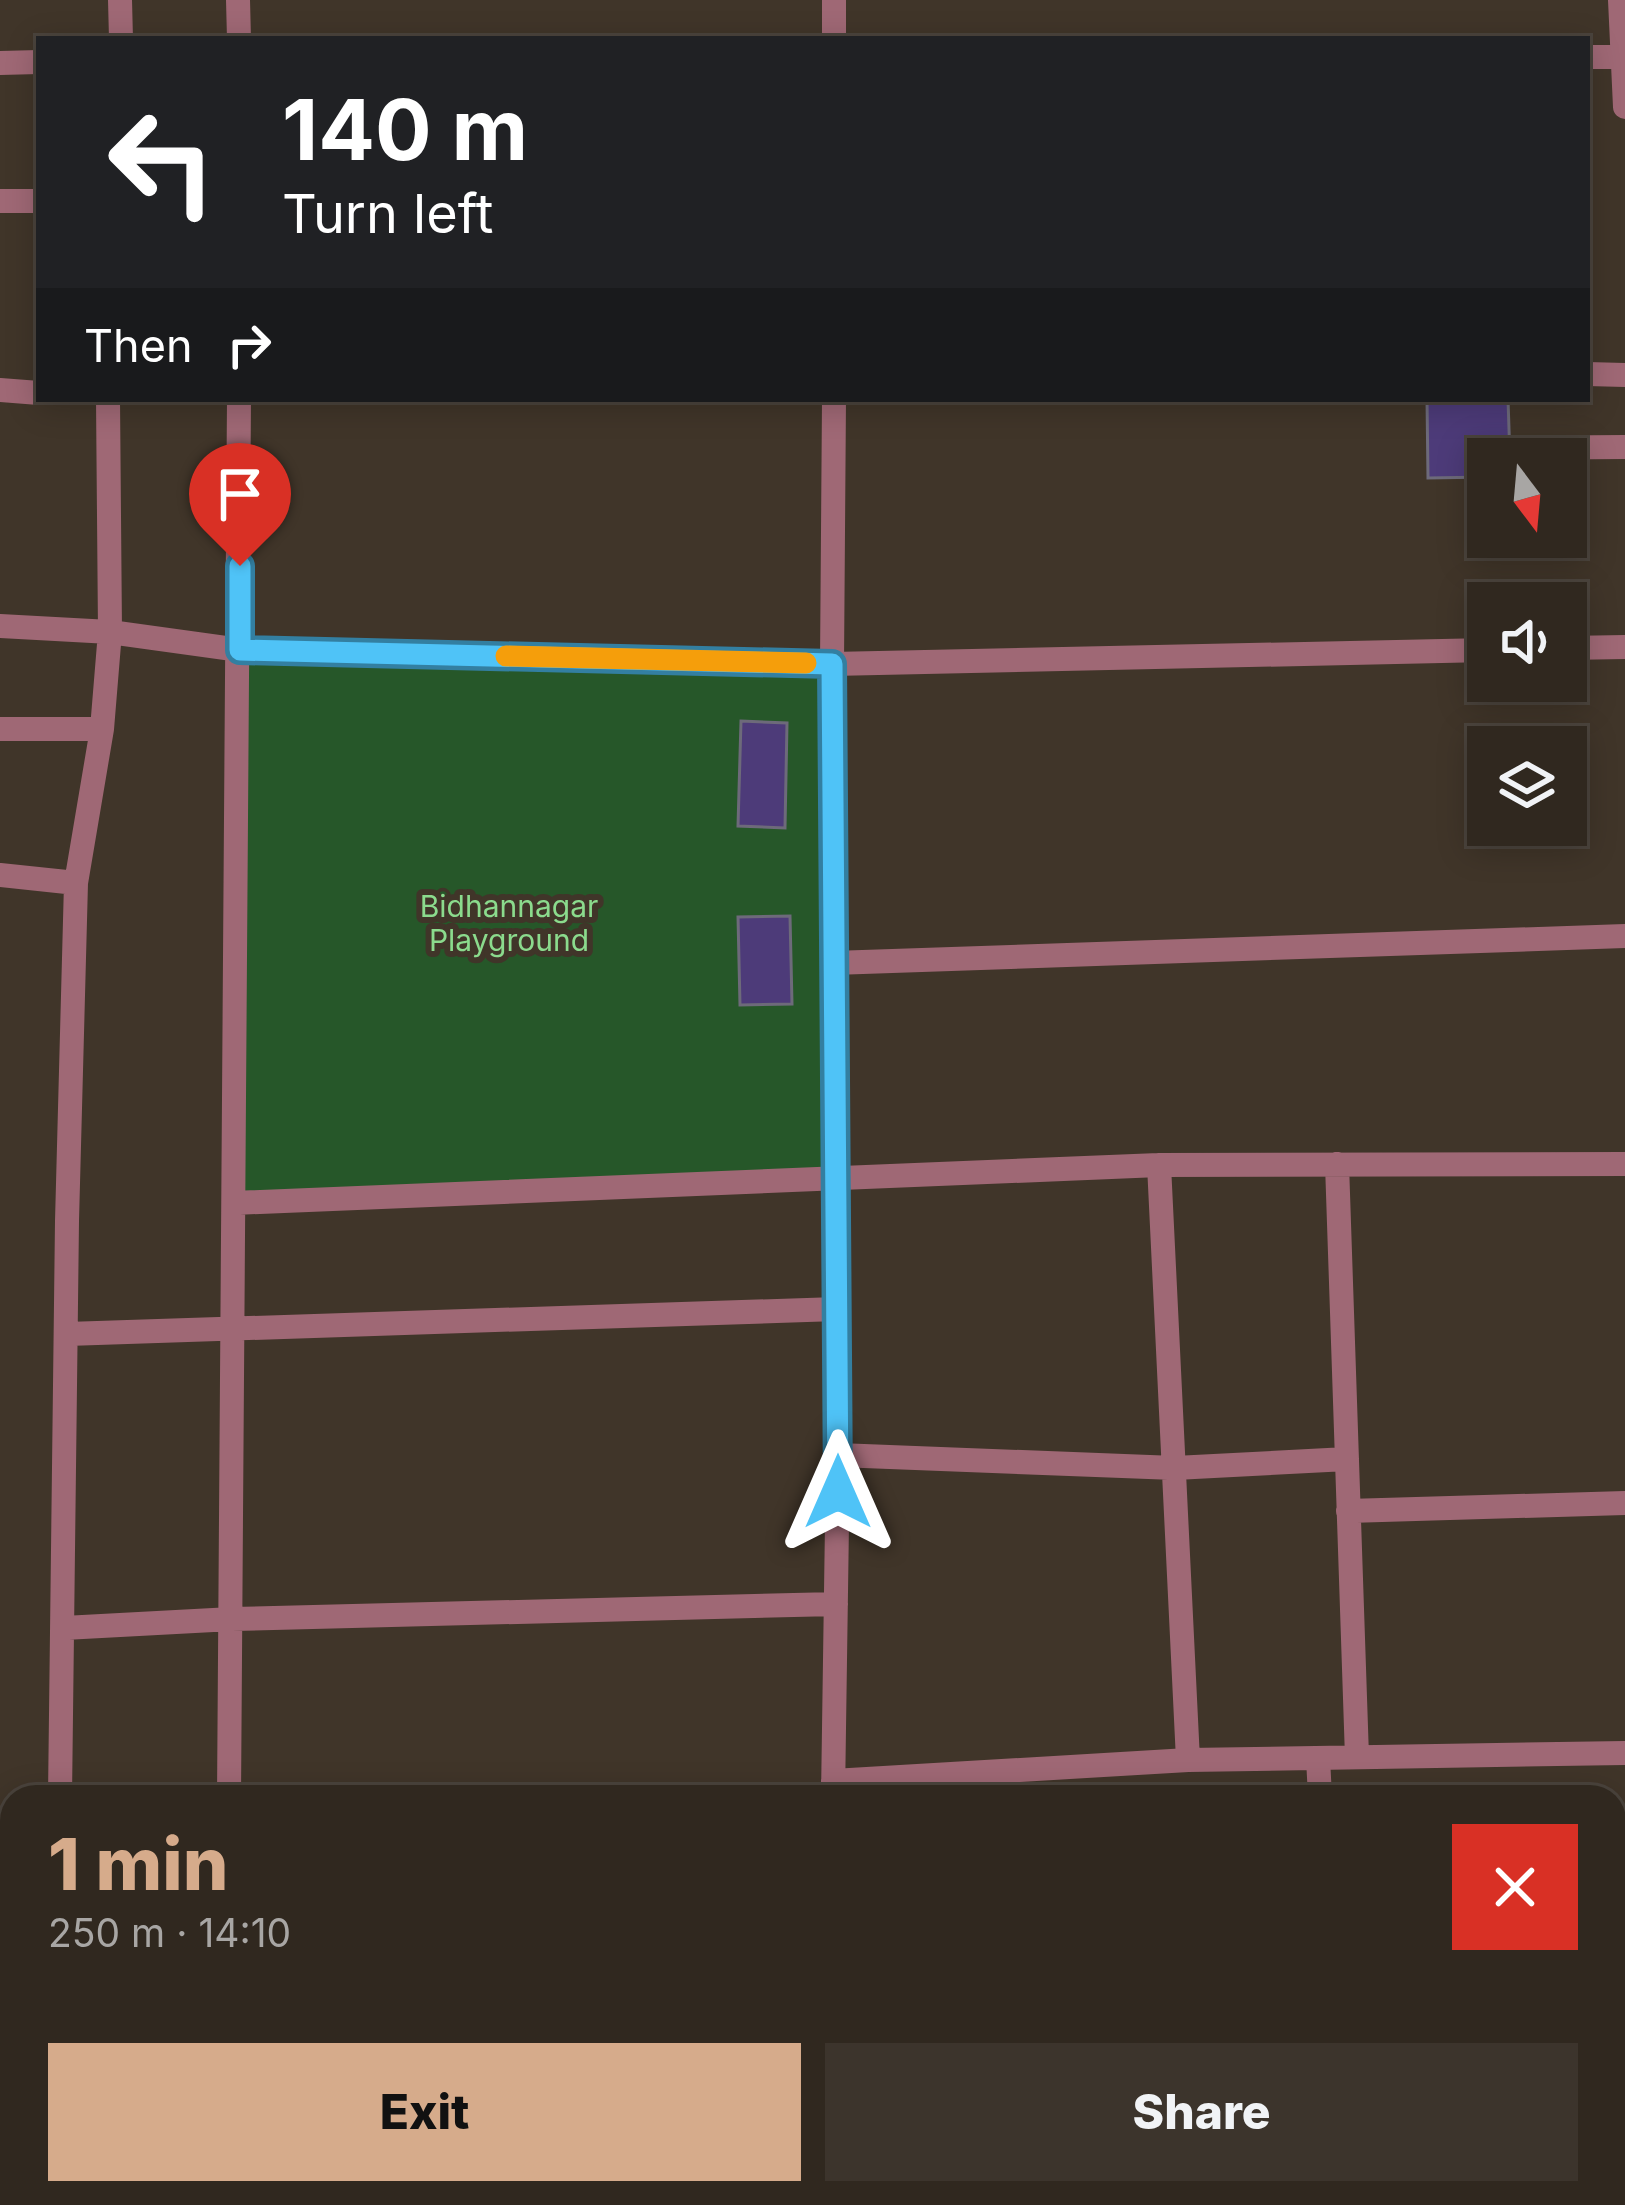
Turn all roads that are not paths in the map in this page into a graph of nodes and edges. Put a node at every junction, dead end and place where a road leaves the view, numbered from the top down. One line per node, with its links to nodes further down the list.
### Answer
1 (120, 0): 5 (street)
2 (238, 0): 6 (street)
3 (834, 0): 7 (street)
4 (1620, 0): 9 (street)
5 (121, 36)
6 (239, 36)
7 (834, 36)
8 (1590, 57): 9 (street)
9 (1623, 57): 12 (street)
10 (36, 62): 11 (street)
11 (0, 64)
12 (1625, 107)
13 (0, 201): 14 (street)
14 (36, 201)
15 (1590, 374): 16 (street)
16 (1625, 375)
17 (0, 390): 18 (street)
18 (36, 393)
19 (108, 402): 25 (street)
20 (239, 402): 28 (street)
21 (834, 402): 30 (street)
22 (1587, 447): 23 (street)
23 (1625, 447)
24 (0, 626): 25 (street)
25 (110, 632): 28 (street); 32 (street)
26 (1625, 647): 27 (street)
27 (1587, 648)
28 (240, 650): 30 (street); 41 (street)
29 (1467, 650): 30 (street)
30 (832, 664): 36 (street)
31 (0, 729): 32 (street)
32 (102, 729): 34 (street)
33 (0, 875): 34 (street)
34 (76, 883): 44 (street)
35 (1625, 936): 36 (street)
36 (833, 963): 40 (street)
37 (1337, 1164): 38 (street); 39 (street); 46 (street)
38 (1625, 1164)
39 (1160, 1165): 40 (street); 47 (street)
40 (835, 1178): 41 (street); 42 (street)
41 (234, 1202): 43 (street)
42 (837, 1309): 43 (street); 45 (street)
43 (232, 1328): 44 (street); 51 (street)
44 (67, 1334): 52 (street)
45 (838, 1456): 47 (street); 50 (street)
46 (1347, 1460): 47 (street); 49 (street)
47 (1175, 1468): 56 (street)
48 (1625, 1503): 49 (street)
49 (1348, 1511): 54 (street)
50 (836, 1604): 51 (street); 59 (street)
51 (232, 1619): 52 (street); 58 (street)
52 (64, 1628): 57 (street)
53 (1625, 1753): 54 (street)
54 (1357, 1757): 55 (street)
55 (1318, 1758): 56 (street); 61 (street)
56 (1188, 1760): 60 (street)
57 (60, 1785)
58 (229, 1785)
59 (833, 1785)
60 (955, 1785)
61 (1319, 1785)

